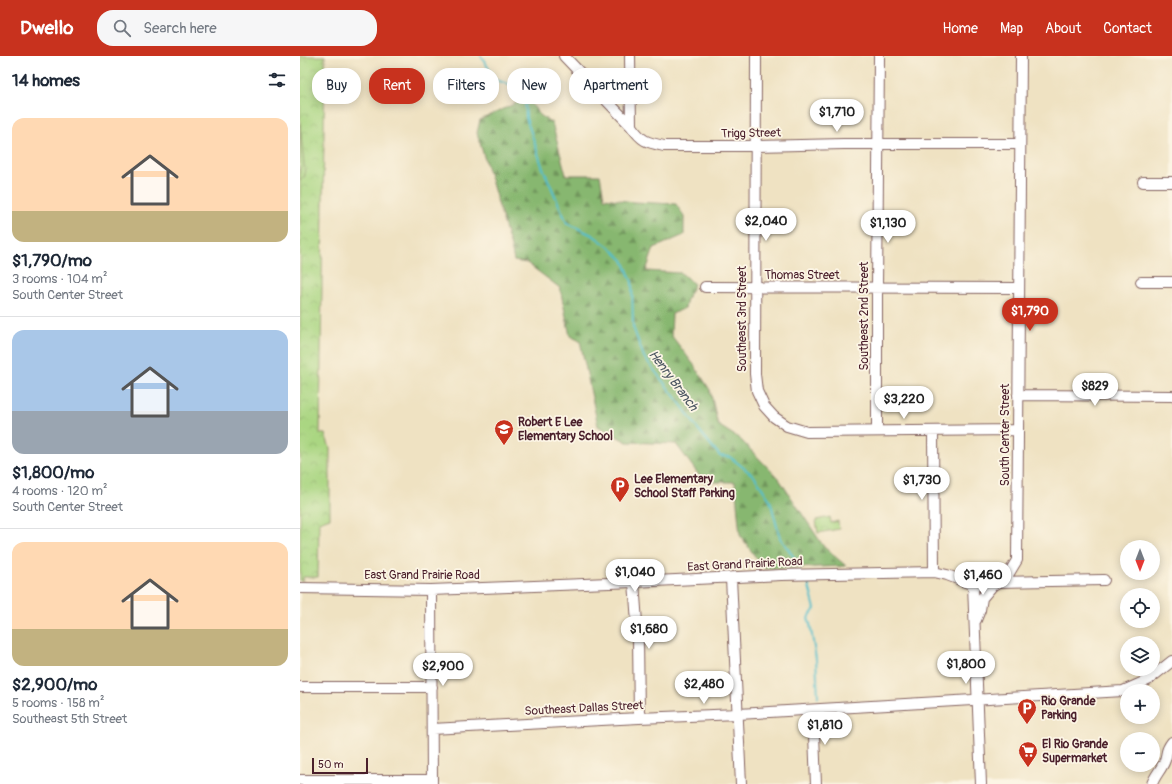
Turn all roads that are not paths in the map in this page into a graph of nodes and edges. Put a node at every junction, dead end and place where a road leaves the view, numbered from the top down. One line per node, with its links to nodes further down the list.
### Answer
1 (564, 56): 6 (street)
2 (630, 56): 6 (street)
3 (756, 56): 9 (street, Southeast 3rd Street)
4 (879, 56): 7 (street, Southeast 2nd Street)
5 (1021, 56): 8 (street, South Center Street)
6 (631, 126): 9 (street, Trigg Street)
7 (878, 144): 8 (street, Trigg Street); 9 (street, Trigg Street); 16 (street, Southeast 2nd Street)
8 (1020, 144): 17 (street, South Center Street)
9 (756, 146): 15 (street, Southeast 3rd Street)
10 (1142, 182): 11 (street)
11 (1172, 182)
12 (1141, 282): 13 (street)
13 (1172, 282)
14 (705, 287): 15 (street, Thomas Street)
15 (755, 287): 16 (street, Thomas Street); 21 (street, Southeast 3rd Street)
16 (877, 288): 17 (street, Thomas Street); 21 (street, Southeast 2nd Street)
17 (1019, 288): 18 (street, South Center Street)
18 (1018, 395): 19 (street); 20 (street, South Center Street)
19 (1172, 396)
20 (1018, 430): 22 (street); 27 (street, South Center Street)
21 (876, 431): 22 (street)
22 (933, 431): 23 (street)
23 (934, 572): 24 (street, East Grand Prairie Road); 28 (street, East Grand Prairie Road)
24 (731, 578): 26 (street, East Grand Prairie Road); 37 (street)
25 (1104, 580): 27 (street)
26 (634, 582): 30 (street, East Grand Prairie Road); 38 (street)
27 (997, 583): 28 (street); 31 (street, South Center Street)
28 (973, 585): 31 (street)
29 (300, 588): 30 (street, East Grand Prairie Road)
30 (431, 590): 34 (street)
31 (974, 624): 35 (street)
32 (1172, 661): 35 (street, Southeast Dallas Street)
33 (300, 687): 34 (street)
34 (432, 687): 39 (street)
35 (977, 700): 36 (street, Southeast Dallas Street); 46 (street)
36 (813, 710): 37 (street, Southeast Dallas Street); 45 (street)
37 (738, 714): 38 (street, Southeast Dallas Street); 44 (street)
38 (639, 718): 39 (street, Southeast Dallas Street)
39 (432, 729): 43 (street)
40 (1172, 742): 41 (street)
41 (1168, 758): 47 (street)
42 (300, 780): 43 (street)
43 (432, 782)
44 (741, 784)
45 (816, 784)
46 (980, 784)
47 (1152, 784)

